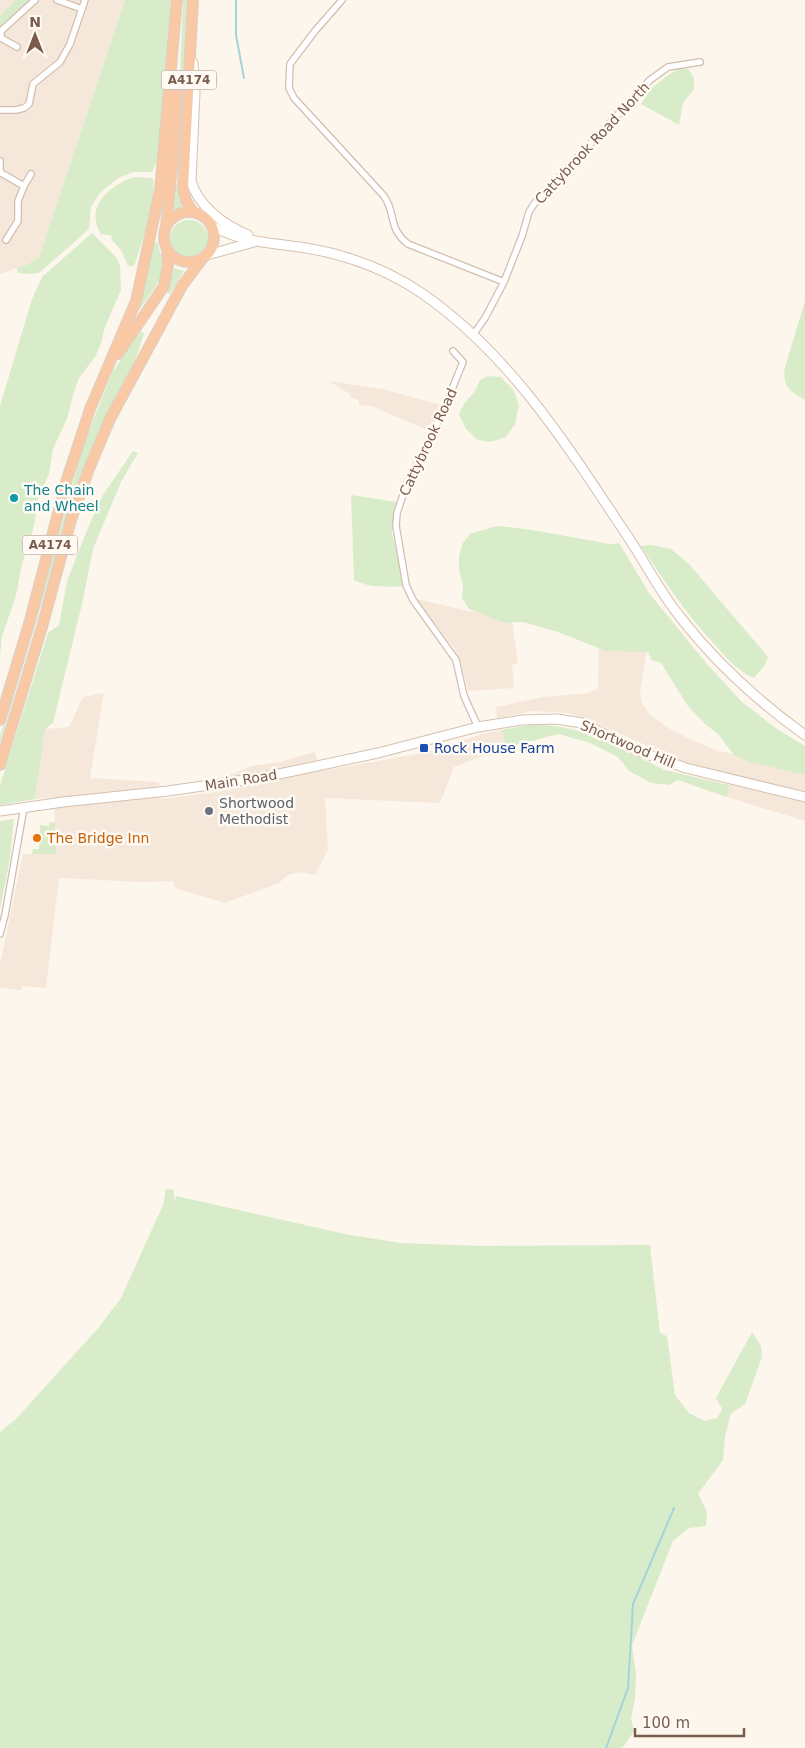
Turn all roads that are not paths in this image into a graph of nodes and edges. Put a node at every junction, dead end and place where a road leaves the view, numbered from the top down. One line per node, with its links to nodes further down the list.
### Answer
1 (57, 0): 7 (street)
2 (85, 0): 7 (street)
3 (178, 0): 17 (highway, A4174); 27 (highway)
4 (194, 0): 8 (highway, A4174)
5 (342, 0): 24 (street)
6 (34, 1): 9 (street)
7 (82, 9): 11 (street)
8 (192, 33): 16 (highway, A4174); 21 (main road)
9 (17, 47)
10 (700, 62): 24 (street, Cattybrook Road North)
11 (0, 110)
12 (0, 161): 13 (street)
13 (1, 173): 15 (street)
14 (31, 174): 15 (street)
15 (24, 186): 19 (street)
16 (193, 212): 17 (highway); 18 (highway)
17 (166, 226): 22 (highway)
18 (212, 226): 20 (main road); 23 (highway)
19 (6, 240)
20 (255, 242): 21 (main road); 23 (main road)
21 (286, 246): 25 (main road)
22 (167, 250): 23 (highway); 27 (highway, A4174)
23 (205, 256): 31 (highway, A4174)
24 (504, 282): 25 (street, Cattybrook Road North)
25 (473, 335): 30 (main road)
26 (453, 352): 29 (street, Cattybrook Road)
27 (105, 373): 28 (highway, A4174)
28 (0, 720)
29 (478, 727): 32 (main road, Shortwood Hill); 33 (main road, Main Road)
30 (805, 735)
31 (0, 765)
32 (805, 797)
33 (22, 808): 34 (main road, Main Road); 35 (street)
34 (0, 811)
35 (0, 934)

